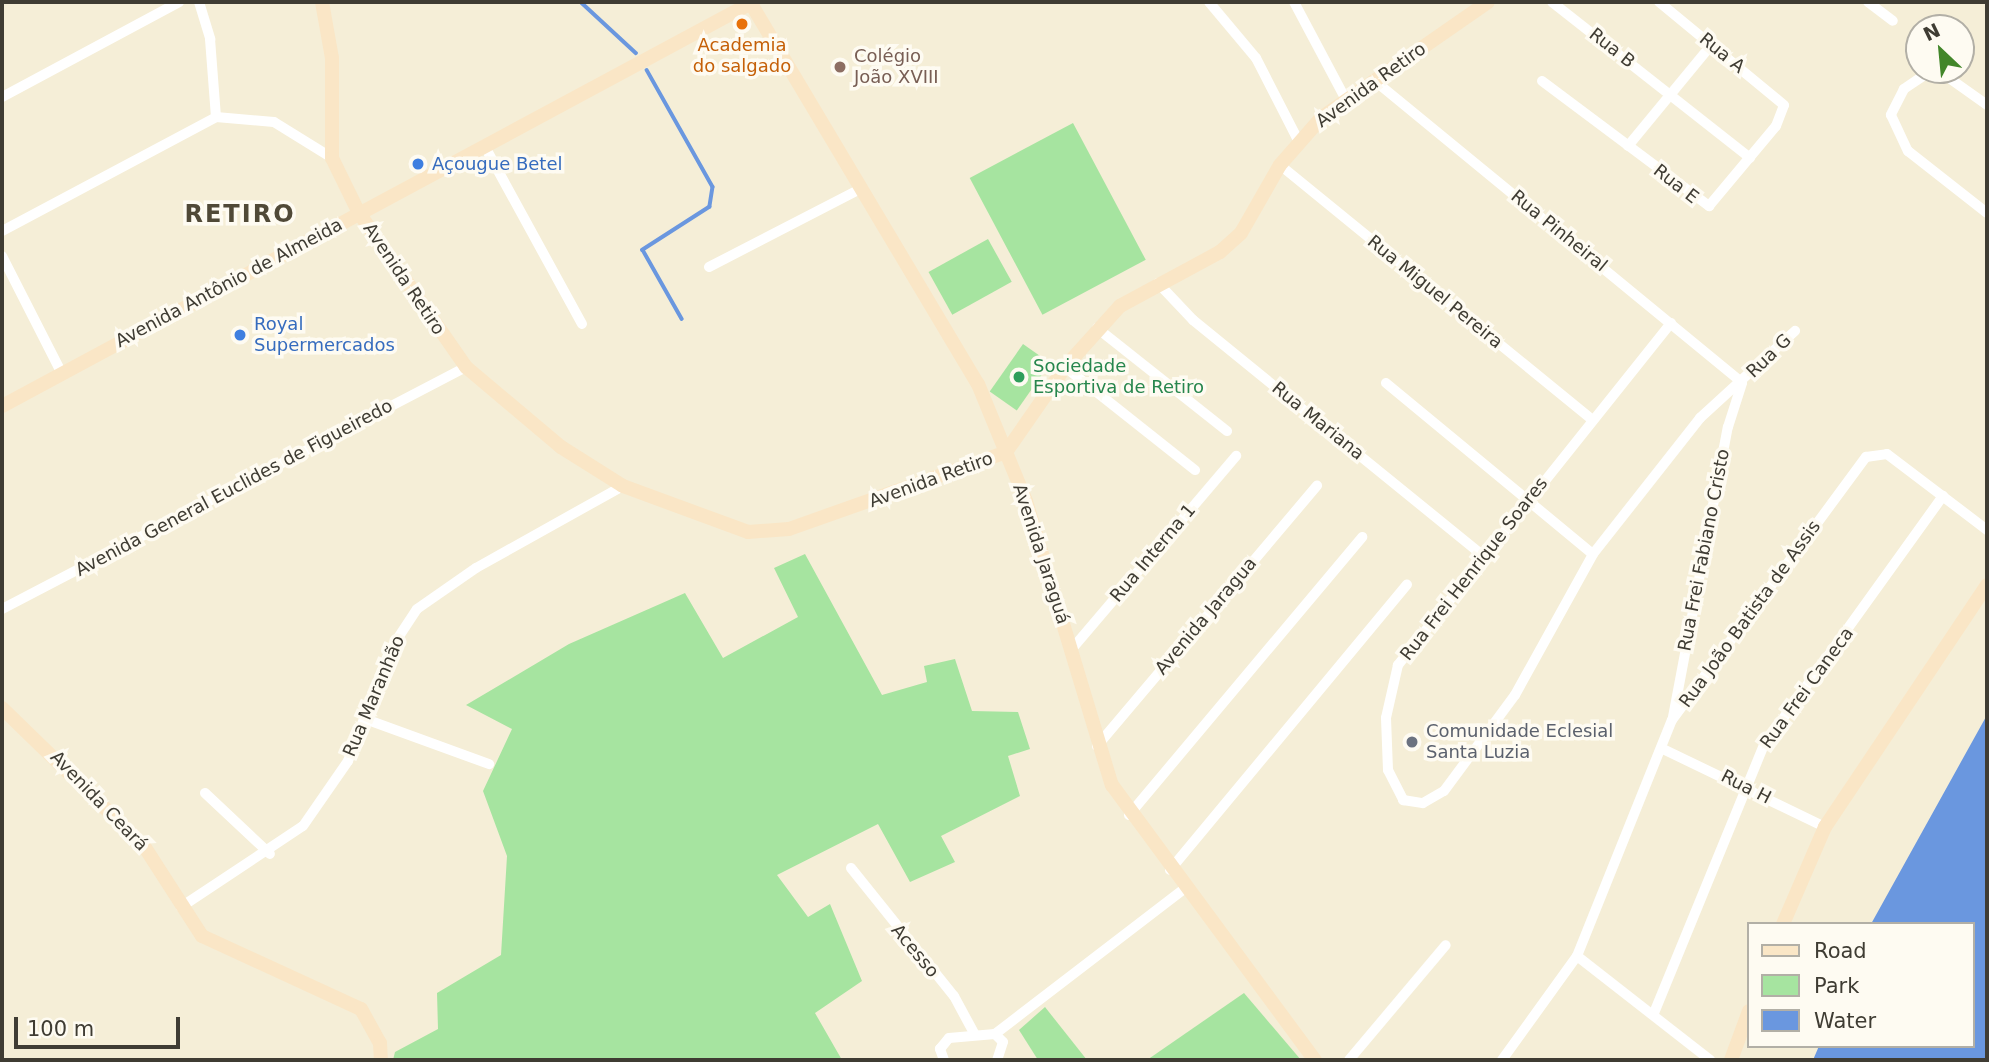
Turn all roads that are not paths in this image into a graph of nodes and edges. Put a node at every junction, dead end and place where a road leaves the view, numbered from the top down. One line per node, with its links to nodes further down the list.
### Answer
1 (179, 2): 16 (street)
2 (199, 2): 20 (street)
3 (322, 2): 24 (street)
4 (751, 2): 22 (street, Avenida Antônio de Almeida); 27 (street, Avenida Jaraguá)
5 (1209, 2): 21 (street)
6 (1294, 2): 17 (street)
7 (1488, 2): 13 (street, Avenida Retiro)
8 (1552, 2): 15 (street, Rua B)
9 (1659, 2): 12 (street, Rua A)
10 (1868, 2): 11 (street)
11 (1893, 21)
12 (1712, 44): 15 (street); 18 (street, Rua A)
13 (1375, 81): 17 (street, Avenida Retiro); 34 (street, Rua Pinheiral)
14 (1542, 81): 23 (street, Rua E)
15 (1671, 94): 23 (street); 25 (street, Rua B)
16 (2, 97)
17 (1346, 100): 21 (street, Avenida Retiro)
18 (1784, 105): 25 (street, Rua E)
19 (1987, 105): 29 (street)
20 (216, 117): 24 (street); 30 (street)
21 (1298, 140): 26 (street, Avenida Retiro)
22 (484, 145): 28 (street, Avenida Antônio de Almeida); 35 (street)
23 (1628, 146): 25 (street, Rua E)
24 (332, 158): 28 (street, Avenida Retiro)
25 (1750, 158)
26 (1280, 165): 33 (street, Avenida Retiro); 44 (street, Rua Miguel Pereira)
27 (862, 188): 32 (street); 46 (street, Avenida Jaraguá)
28 (359, 213): 38 (street, Avenida Retiro); 40 (street, Avenida Antônio de Almeida)
29 (1987, 213)
30 (2, 231)
31 (2, 256): 40 (street)
32 (709, 267)
33 (1158, 283): 36 (street, Avenida Retiro); 56 (street, Rua Mariana)
34 (1671, 323): 41 (street, Rua Pinheiral); 44 (street, Rua Frei Henrique Soares)
35 (582, 324)
36 (1097, 328): 39 (street, Avenida Retiro); 45 (street)
37 (1795, 331): 41 (street, Rua G)
38 (466, 367): 49 (street, Avenida Retiro); 59 (street, Avenida General Euclides de Figueiredo)
39 (1065, 367): 46 (street, Avenida Retiro); 48 (street)
40 (62, 374): 43 (street, Avenida Antônio de Almeida)
41 (1742, 382): 55 (street, Rua Frei Henrique Soares); 63 (street, Rua Frei Fabiano Cristo)
42 (1386, 383): 52 (street)
43 (2, 406)
44 (1591, 419): 52 (street, Rua Frei Henrique Soares)
45 (1227, 432)
46 (1006, 452): 49 (street, Avenida Retiro); 60 (street, Avenida Jaraguá)
47 (1236, 456): 60 (street, Rua Interna 1)
48 (1195, 470)
49 (623, 486): 62 (street, Rua Maranhão)
50 (1317, 486): 64 (street, Avenida Jaragua)
51 (1943, 496): 53 (street, Rua João Batista de Assis); 63 (street, Rua João Batista de Assis); 67 (street, Rua Frei Caneca)
52 (1530, 498): 55 (street); 56 (street, Rua Frei Henrique Soares)
53 (1987, 530)
54 (1362, 537): 69 (street)
55 (1593, 554): 56 (street, Rua Frei Henrique Soares)
56 (1482, 555)
57 (1407, 585): 73 (street)
58 (1987, 585): 70 (street)
59 (2, 609)
60 (1071, 650): 64 (street, Avenida Jaraguá)
61 (2, 708): 75 (street, Avenida Ceará)
62 (368, 720): 66 (street); 71 (street, Rua Maranhão)
63 (1672, 720): 65 (street, Rua João Batista de Assis)
64 (1096, 747): 69 (street, Avenida Jaraguá)
65 (1665, 750): 67 (street, Rua H); 78 (street, Rua João Batista de Assis)
66 (489, 764)
67 (1745, 784): 70 (street, Rua H); 79 (street, Rua Frei Caneca)
68 (205, 793): 71 (street)
69 (1129, 815): 73 (street, Avenida Jaraguá)
70 (1825, 827): 76 (street)
71 (270, 854): 75 (street, Rua Maranhão)
72 (851, 868): 82 (street, Acesso)
73 (1169, 871): 74 (street, Avenida Jaraguá)
74 (1183, 890): 81 (street); 86 (street, Avenida Jaraguá)
75 (181, 907): 83 (street, Avenida Ceará)
76 (1784, 922)
77 (1446, 946): 87 (street)
78 (1577, 956): 79 (street); 88 (street, Rua João Batista de Assis)
79 (1654, 1013): 89 (street)
80 (1748, 1014): 90 (street)
81 (995, 1034): 82 (street); 85 (street)
82 (975, 1035): 84 (street)
83 (381, 1060)
84 (944, 1060)
85 (998, 1060)
86 (1315, 1060)
87 (1349, 1060)
88 (1502, 1060)
89 (1710, 1060)
90 (1731, 1060)

